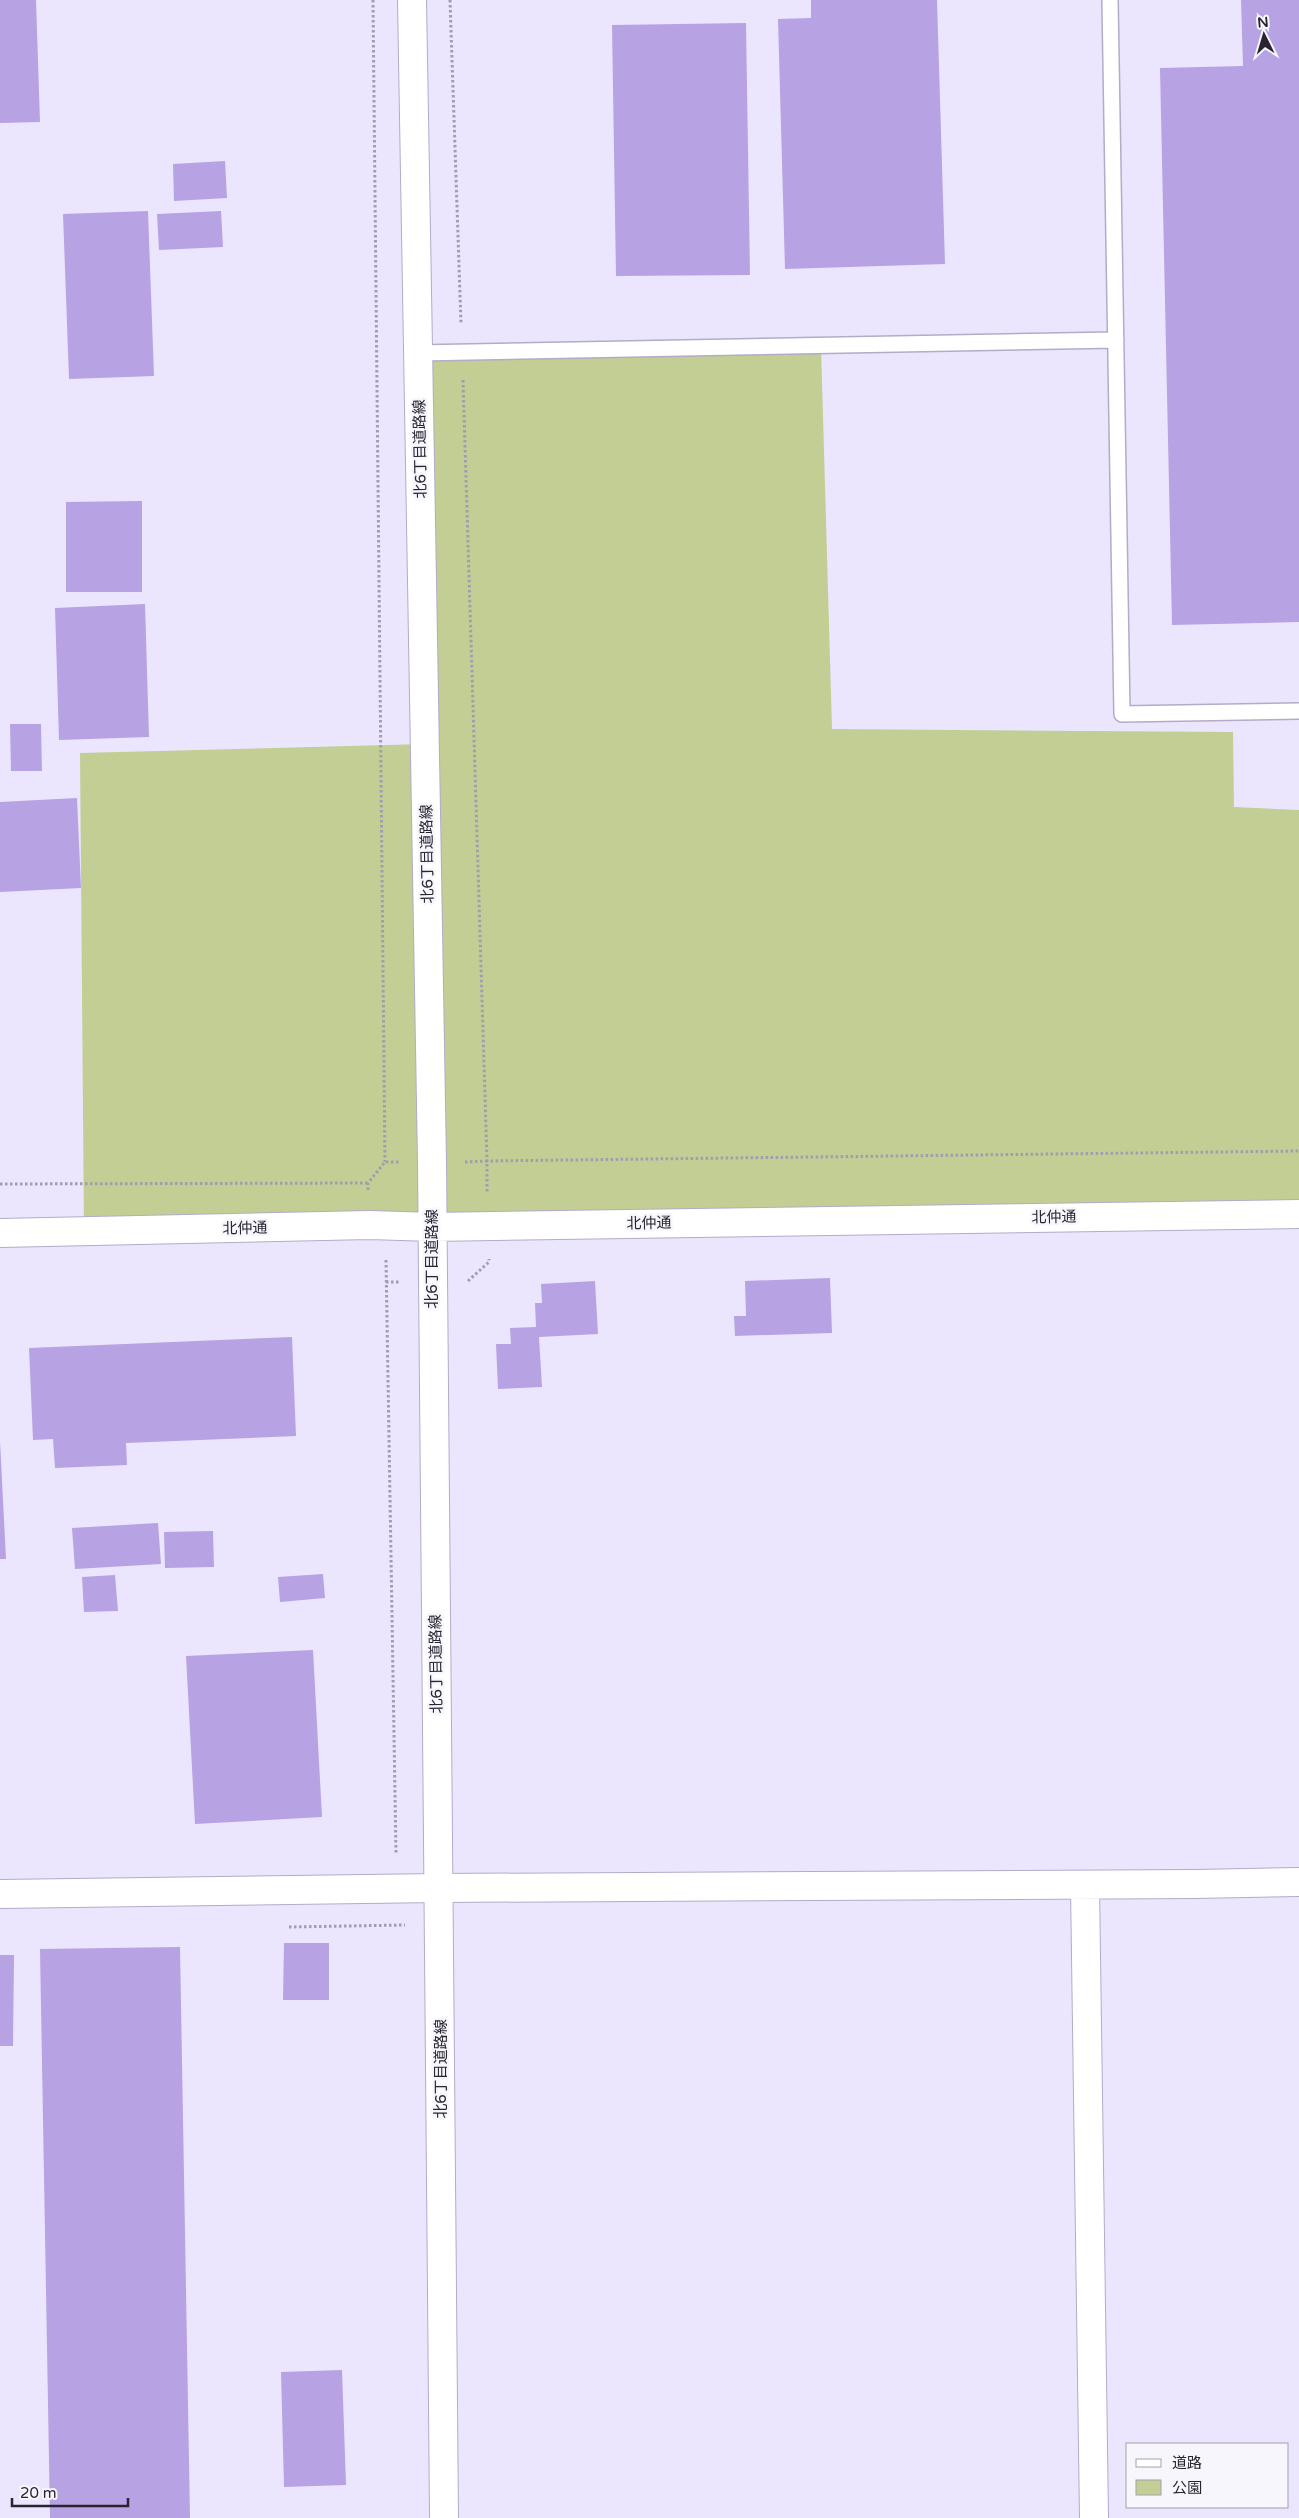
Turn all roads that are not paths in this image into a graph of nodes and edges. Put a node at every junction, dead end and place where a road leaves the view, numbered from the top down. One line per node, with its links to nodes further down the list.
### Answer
1 (412, 0): 4 (street, 北6丁目道路線)
2 (1110, 0): 3 (lane)
3 (1116, 340): 4 (lane); 5 (lane)
4 (418, 353): 7 (street, 北6丁目道路線)
5 (1299, 711)
6 (1299, 1214): 7 (street, 北仲通)
7 (432, 1227): 8 (street, 北仲通); 11 (street, 北6丁目道路線)
8 (0, 1233)
9 (1299, 1882): 10 (street)
10 (1086, 1885): 11 (street); 14 (street)
11 (440, 1888): 12 (street); 13 (street, 北6丁目道路線)
12 (0, 1894)
13 (444, 2518)
14 (1094, 2518)

